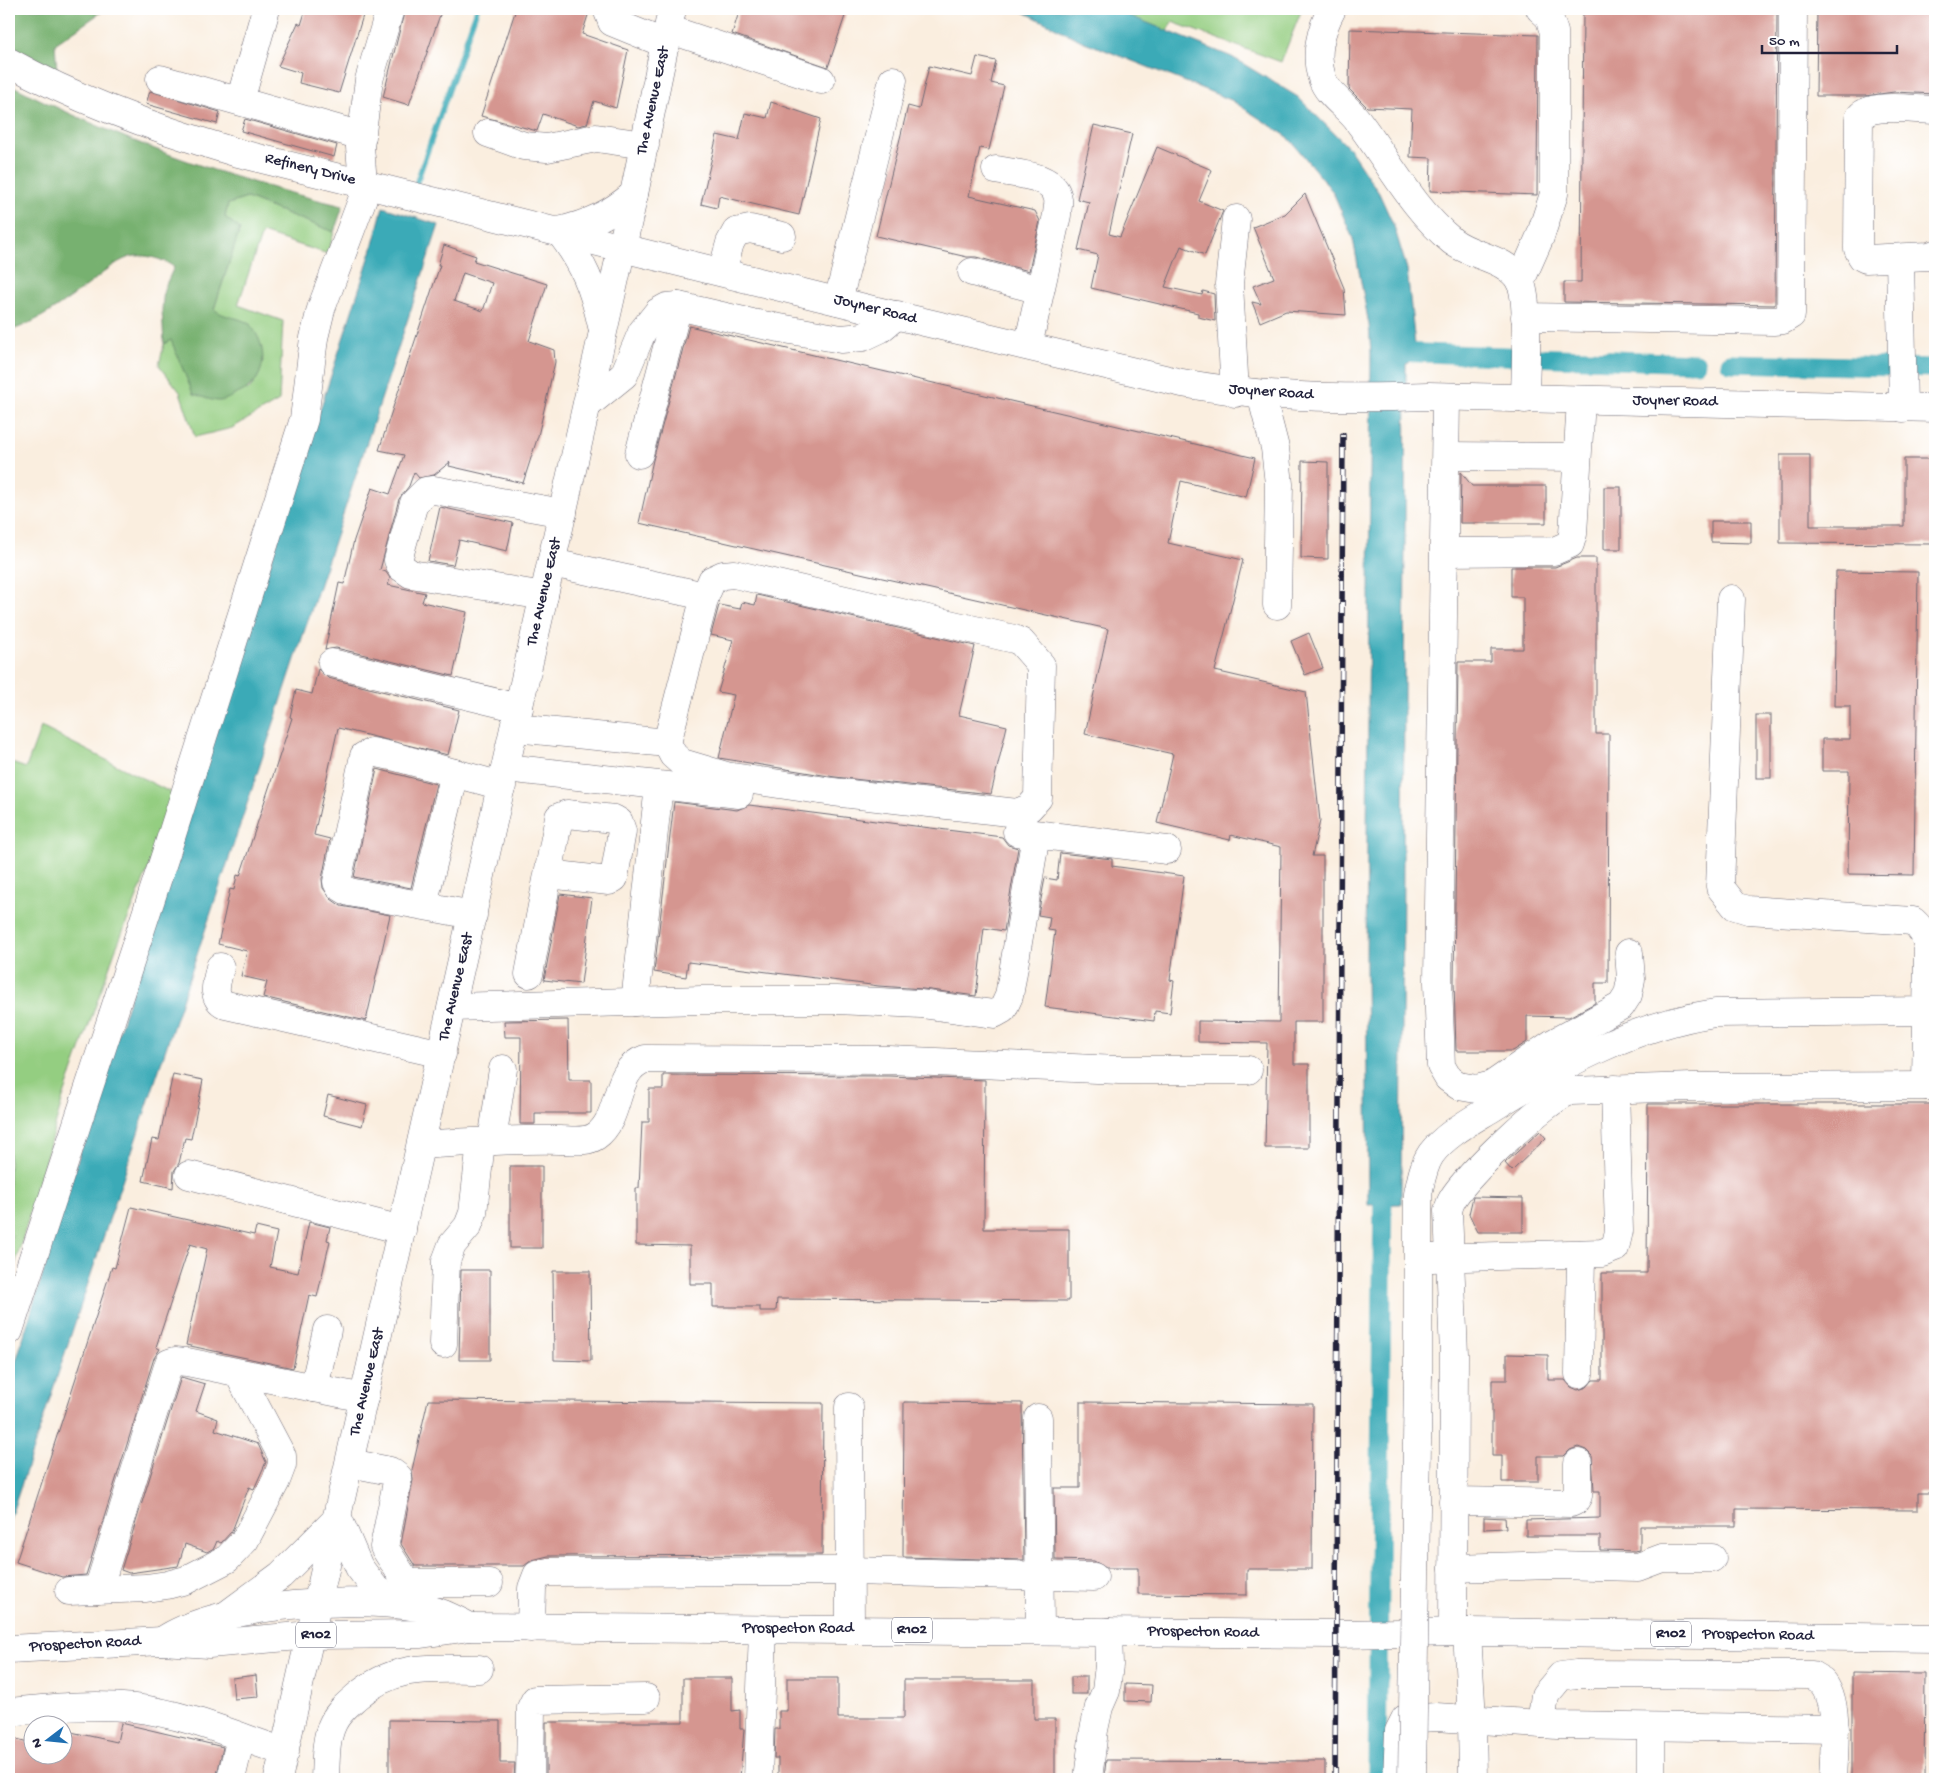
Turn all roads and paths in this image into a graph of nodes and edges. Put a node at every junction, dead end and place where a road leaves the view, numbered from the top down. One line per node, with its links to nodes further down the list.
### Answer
1 (266, 9): 12 (street)
2 (390, 9): 15 (street)
3 (607, 9): 7 (street)
4 (1332, 9): 28 (street)
5 (1540, 9): 28 (street)
6 (1793, 9): 33 (street)
7 (669, 27): 10 (street); 16 (street, The Avenue East)
8 (9, 62): 18 (street, Refinery Drive)
9 (160, 79): 12 (street)
10 (821, 80)
11 (893, 80): 30 (street)
12 (240, 101): 15 (street)
13 (1935, 110): 25 (street)
14 (488, 133): 16 (street)
15 (362, 136): 18 (street)
16 (645, 145): 19 (street, The Avenue East)
17 (996, 170): 29 (street)
18 (374, 187): 21 (street, Refinery Drive); 85 (street)
19 (634, 194): 21 (street); 23 (street, The Avenue East)
20 (1236, 219): 37 (street)
21 (559, 231): 23 (street, Refinery Drive); 34 (street)
22 (782, 236): 26 (street)
23 (623, 246): 26 (street, Joyner Road); 34 (street, The Avenue East)
24 (1935, 254): 25 (street)
25 (1900, 258): 38 (street)
26 (722, 272): 30 (street, Joyner Road)
27 (972, 272): 29 (street)
28 (1520, 282): 33 (street)
29 (1040, 290): 35 (street)
30 (838, 301): 32 (street, Joyner Road)
31 (678, 306): 32 (street); 41 (street); 43 (street)
32 (897, 315): 35 (street, Joyner Road)
33 (1526, 330): 36 (street)
34 (604, 332): 41 (street, The Avenue East)
35 (1028, 346): 37 (street, Joyner Road)
36 (1525, 387): 39 (street, Joyner Road); 40 (street, Joyner Road)
37 (1248, 393): 39 (street, Joyner Road); 52 (street)
38 (1903, 394): 40 (street, Joyner Road); 42 (street, Joyner Road)
39 (1438, 397): 44 (street)
40 (1581, 400): 45 (street)
41 (587, 405): 46 (street, The Avenue East)
42 (1935, 408)
43 (639, 454)
44 (1446, 456): 45 (street); 47 (street)
45 (1578, 457): 47 (street)
46 (563, 513): 48 (street, The Avenue East); 49 (street)
47 (1445, 552): 67 (street)
48 (552, 563): 49 (street, The Avenue East); 50 (street)
49 (544, 596): 54 (street, The Avenue East)
50 (705, 596): 55 (street); 55 (street)
51 (1731, 599): 66 (street)
52 (1277, 605)
53 (332, 663): 54 (street)
54 (517, 718): 55 (street); 57 (street, The Avenue East)
55 (667, 743)
56 (455, 773): 57 (street); 64 (street); 64 (street)
57 (504, 777): 58 (street); 65 (street, The Avenue East)
58 (600, 780): 59 (street); 60 (street)
59 (658, 786): 61 (street); 70 (street)
60 (592, 817): 63 (street); 63 (street)
61 (1036, 834): 62 (street); 70 (street)
62 (1167, 850)
63 (549, 874): 69 (street)
64 (424, 906): 65 (street)
65 (473, 915): 71 (street, The Avenue East)
66 (1927, 927): 72 (street)
67 (1629, 953)
68 (220, 967): 73 (street)
69 (529, 974)
70 (634, 1002): 71 (street)
71 (452, 1007): 73 (street, The Avenue East)
72 (1931, 1011): 76 (street); 84 (street)
73 (442, 1054): 79 (street, The Avenue East)
74 (503, 1069): 78 (street)
75 (1248, 1070): 78 (street)
76 (1931, 1086): 77 (street)
77 (1615, 1089): 82 (street); 83 (street)
78 (486, 1141): 79 (street); 87 (street)
79 (421, 1145): 81 (street, The Avenue East)
80 (189, 1175): 81 (street)
81 (402, 1230): 91 (street, The Avenue East)
82 (1581, 1254): 83 (street); 89 (street)
83 (1450, 1256): 84 (street); 96 (street)
84 (1419, 1259): 136 (street, bridge)
85 (9, 1331)
86 (319, 1334): 90 (street)
87 (443, 1344)
88 (238, 1373): 90 (street); 104 (street); 104 (street)
89 (1579, 1374)
90 (314, 1388): 91 (street)
91 (364, 1398): 94 (street, The Avenue East)
92 (849, 1407): 100 (street)
93 (1038, 1418): 101 (street)
94 (350, 1463): 97 (street, The Avenue East); 103 (street)
95 (1578, 1463): 96 (street)
96 (1453, 1501): 99 (street)
97 (338, 1518): 106 (street, The Avenue East); 107 (street); 108 (street)
98 (1712, 1558): 99 (street)
99 (1453, 1568): 115 (street)
100 (850, 1571): 101 (street); 110 (street); 112 (street)
101 (1039, 1576): 102 (street); 113 (street)
102 (1094, 1577)
103 (489, 1583)
104 (98, 1590): 105 (street)
105 (69, 1591)
106 (319, 1602): 107 (street, R102); 108 (street, R102); 116 (street, The Avenue East)
107 (397, 1604): 109 (street, R102)
108 (227, 1616): 118 (street, R102)
109 (470, 1627): 110 (street, Prospecton Road / R102); 116 (street, R102)
110 (531, 1628): 111 (street, Prospecton Road / R102)
111 (763, 1629): 112 (street, Prospecton Road / R102); 133 (street)
112 (850, 1630): 113 (street, Prospecton Road / R102)
113 (1040, 1631): 114 (street, Prospecton Road / R102)
114 (1108, 1632): 115 (street, Prospecton Road / R102); 134 (street)
115 (1460, 1632): 117 (street, Prospecton Road / R102); 123 (street)
116 (311, 1636): 118 (street, R102); 128 (street, The Avenue East)
117 (1935, 1638)
118 (162, 1641): 119 (street, Prospecton Road / R102)
119 (9, 1649)
120 (478, 1669): 131 (street)
121 (646, 1698): 132 (street)
122 (9, 1712): 127 (street)
123 (1472, 1720): 124 (street); 135 (street); 137 (street)
124 (1542, 1724): 125 (street); 126 (street)
125 (1651, 1727): 126 (street); 138 (street)
126 (1835, 1729): 139 (street)
127 (242, 1737): 128 (street); 129 (street)
128 (285, 1752): 130 (street, The Avenue East)
129 (232, 1779)
130 (278, 1779)
131 (325, 1779)
132 (530, 1779)
133 (758, 1779)
134 (1088, 1779)
135 (1397, 1779)
136 (1412, 1779)
137 (1473, 1779)
138 (1651, 1779)
139 (1833, 1779)

